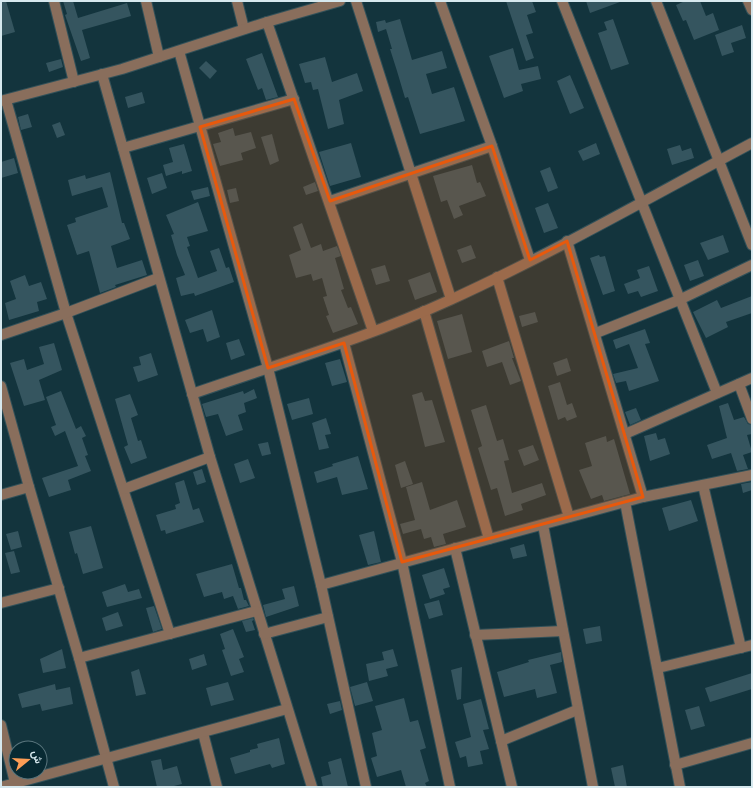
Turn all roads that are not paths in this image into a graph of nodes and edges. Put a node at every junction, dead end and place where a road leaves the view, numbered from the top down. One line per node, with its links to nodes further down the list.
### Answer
1 (54, 1): 17 (street)
2 (146, 1): 15 (street)
3 (237, 1): 13 (street)
4 (340, 1): 10 (street)
5 (356, 1): 25 (street)
6 (440, 1): 22 (street)
7 (562, 1): 27 (street)
8 (656, 1): 24 (street)
9 (748, 1): 11 (street)
10 (327, 3): 12 (street)
11 (752, 10)
12 (268, 22): 13 (street); 18 (street)
13 (244, 29): 14 (street)
14 (178, 51): 15 (street); 20 (street)
15 (159, 57): 16 (street)
16 (102, 74): 17 (street); 23 (street)
17 (74, 82): 19 (street)
18 (294, 99): 20 (street); 26 (street)
19 (3, 100): 37 (street)
20 (200, 127): 23 (street); 42 (street)
21 (752, 143): 24 (street)
22 (492, 146): 25 (street); 30 (street)
23 (123, 148): 33 (street)
24 (719, 160): 27 (street); 29 (street)
25 (411, 173): 26 (street); 34 (street)
26 (330, 201): 38 (street)
27 (641, 203): 28 (street); 35 (street)
28 (567, 242): 30 (street); 39 (street)
29 (752, 244)
30 (530, 260): 32 (street)
31 (752, 265): 35 (street)
32 (497, 277): 34 (street); 58 (street)
33 (158, 278): 37 (street); 47 (street)
34 (451, 299): 36 (street)
35 (679, 300): 39 (street); 46 (street)
36 (424, 311): 38 (street); 60 (street)
37 (66, 313): 40 (street); 54 (street)
38 (373, 331): 41 (street)
39 (596, 333): 49 (street)
40 (1, 335)
41 (344, 342): 42 (street); 62 (street)
42 (268, 368): 47 (street); 63 (street)
43 (752, 378): 44 (street)
44 (739, 384): 46 (street); 48 (street)
45 (1, 386): 53 (street)
46 (717, 393): 49 (street)
47 (192, 394): 50 (street)
48 (752, 419)
49 (625, 434): 56 (street)
50 (210, 458): 54 (street); 66 (street)
51 (752, 475): 52 (street)
52 (703, 484): 56 (street); 73 (street)
53 (29, 487): 55 (street); 64 (street)
54 (124, 489): 69 (street)
55 (1, 495)
56 (643, 497): 57 (street)
57 (625, 502): 58 (street); 75 (street)
58 (569, 517): 59 (street)
59 (543, 525): 60 (street); 68 (street)
60 (489, 539): 61 (street)
61 (455, 548): 62 (street); 71 (street)
62 (402, 562): 63 (street); 90 (street)
63 (321, 585): 67 (street)
64 (59, 588): 65 (street); 74 (street)
65 (1, 603)
66 (256, 611): 69 (street); 70 (street)
67 (328, 617): 70 (street); 89 (street)
68 (563, 631): 71 (street); 77 (street)
69 (170, 634): 74 (street)
70 (264, 634): 76 (street)
71 (475, 635): 80 (street)
72 (752, 645): 73 (street)
73 (741, 648): 75 (street)
74 (80, 658): 82 (street)
75 (658, 668): 83 (street)
76 (287, 709): 79 (street); 88 (street)
77 (577, 710): 80 (street); 92 (street)
78 (1, 725): 84 (street)
79 (203, 733): 82 (street); 87 (street)
80 (501, 741): 91 (street)
81 (752, 743): 83 (street)
82 (107, 758): 84 (street); 86 (street)
83 (675, 765): 93 (street)
84 (15, 785): 85 (street)
85 (1, 787)
86 (114, 787)
87 (217, 787)
88 (312, 787)
89 (366, 787)
90 (450, 787)
91 (512, 787)
92 (593, 787)
93 (680, 787)

